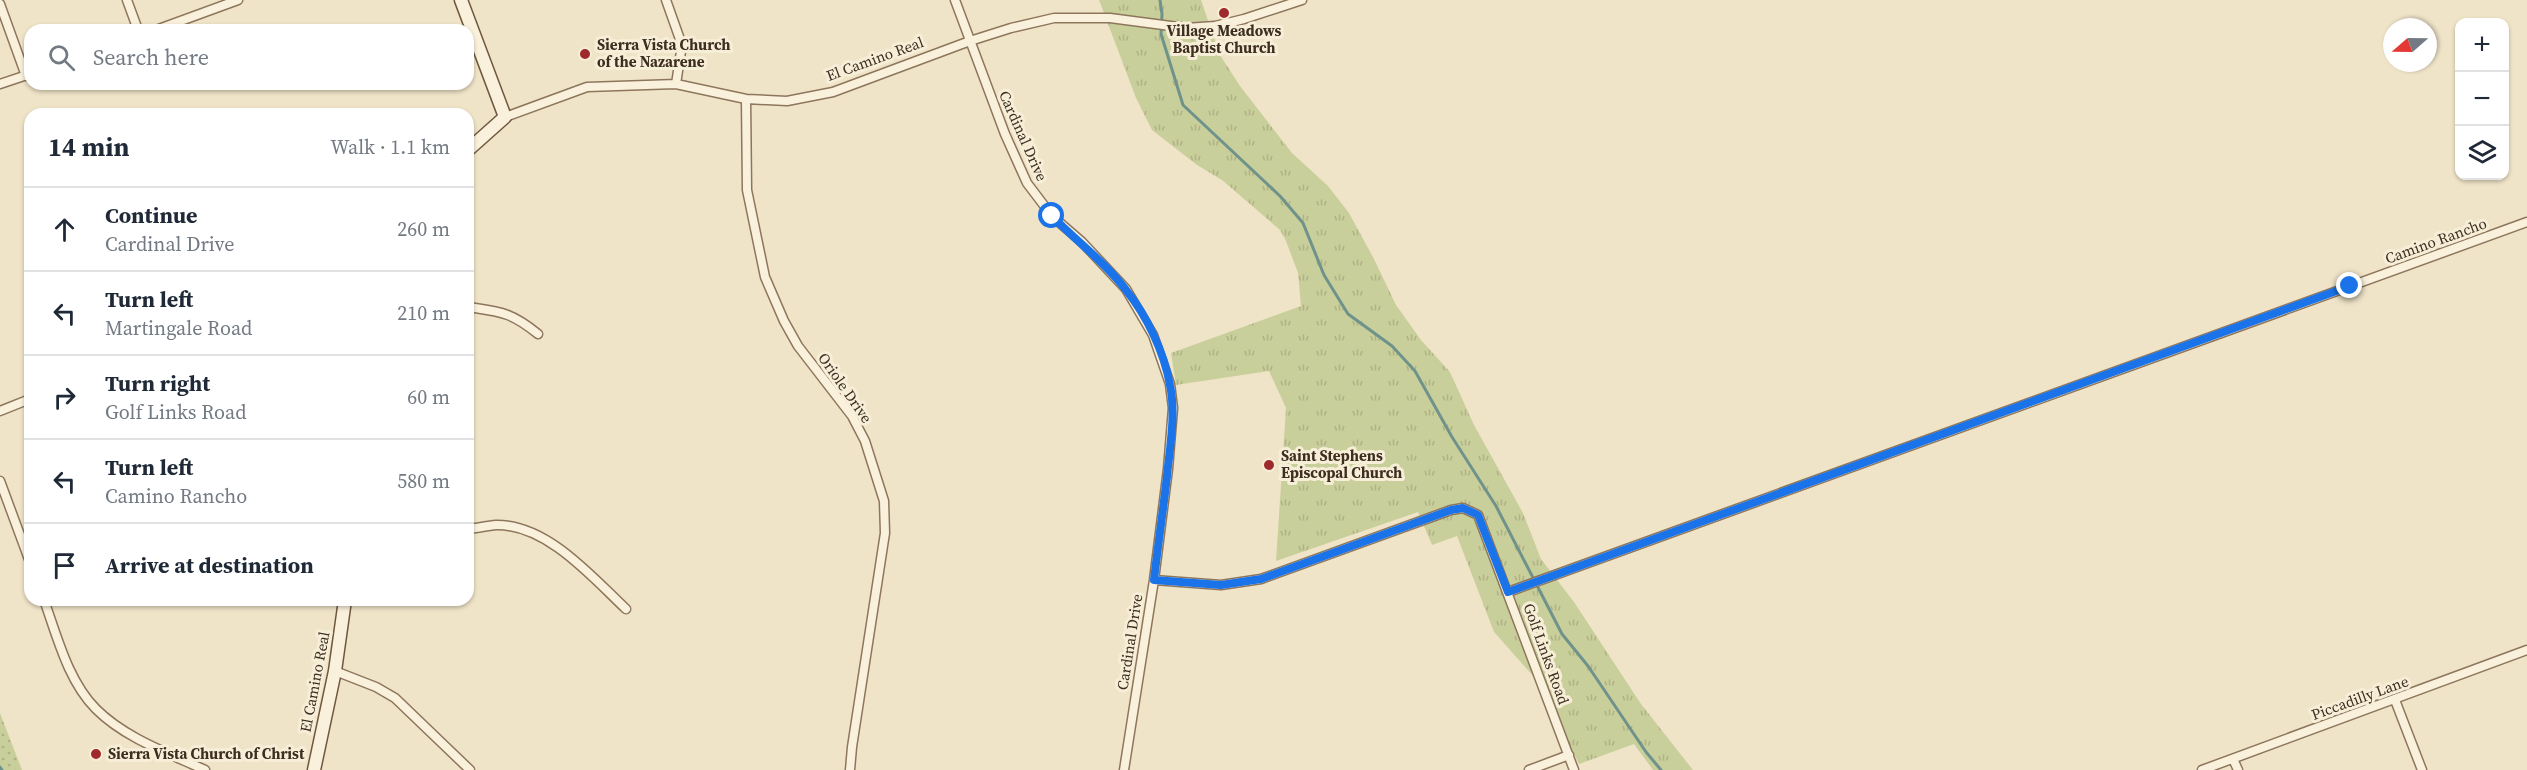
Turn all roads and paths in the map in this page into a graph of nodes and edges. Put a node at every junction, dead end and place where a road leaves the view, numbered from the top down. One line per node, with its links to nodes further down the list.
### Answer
1 (127, 0): 8 (street)
2 (238, 0): 9 (street)
3 (461, 0): 10 (street)
4 (666, 0): 16 (street)
5 (955, 0): 12 (street, Cardinal Drive)
6 (1302, 0): 12 (street, El Camino Real)
7 (0, 4): 13 (street)
8 (136, 24)
9 (172, 24)
10 (470, 24)
11 (474, 35): 18 (street)
12 (970, 41): 17 (street, El Camino Real); 28 (street, Cardinal Drive)
13 (24, 65)
14 (24, 76): 15 (street)
15 (0, 84)
16 (676, 84): 17 (street, El Camino Real); 18 (street, El Camino Real)
17 (746, 99): 41 (street, Oriole Drive)
18 (505, 117): 19 (street, El Camino Real)
19 (474, 145)
20 (2527, 222): 29 (street, Camino Rancho)
21 (474, 308): 22 (street)
22 (538, 334)
23 (24, 401): 24 (street)
24 (0, 411)
25 (0, 481): 27 (street)
26 (474, 528): 32 (street)
27 (24, 546)
28 (1154, 580): 29 (street, Golf Links Road); 42 (street, Cardinal Drive)
29 (1508, 592): 36 (street, Golf Links Road)
30 (48, 606): 38 (street)
31 (344, 606): 34 (street, El Camino Real)
32 (626, 609)
33 (2527, 650): 35 (street, Piccadilly Lane)
34 (335, 671): 39 (street, El Camino Real); 40 (street)
35 (2396, 700): 37 (street, Piccadilly Lane); 47 (street)
36 (1569, 755): 43 (street); 44 (street, Golf Links Road)
37 (2233, 759): 45 (street, Piccadilly Lane); 46 (street)
38 (205, 770)
39 (314, 770)
40 (470, 770)
41 (850, 770)
42 (1124, 770)
43 (1529, 770)
44 (1574, 770)
45 (2202, 770)
46 (2238, 770)
47 (2422, 770)

